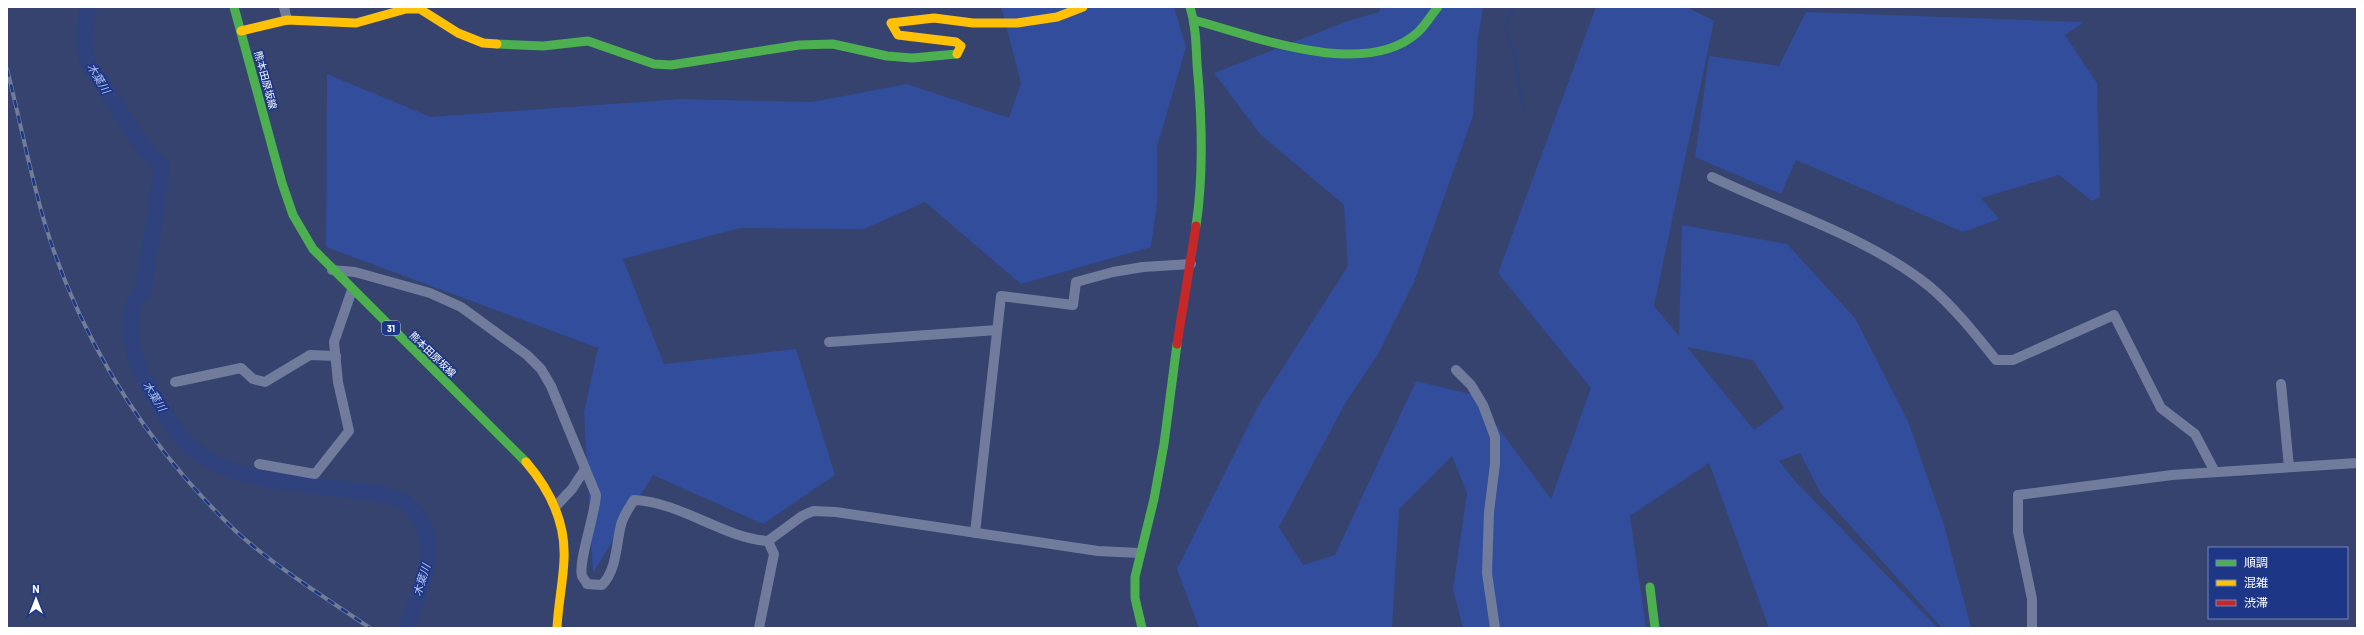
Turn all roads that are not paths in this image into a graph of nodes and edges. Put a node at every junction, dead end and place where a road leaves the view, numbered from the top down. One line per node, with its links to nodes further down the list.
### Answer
1 (234, 7): 8 (street, 熊本田原坂線 / 31)
2 (284, 7): 6 (street)
3 (1083, 7): 6 (street)
4 (1190, 7): 7 (street)
5 (1438, 7): 7 (street)
6 (287, 20): 8 (street)
7 (1194, 20): 10 (street)
8 (241, 32): 11 (street, 熊本田原坂線 / 31)
9 (1712, 177): 23 (street)
10 (1191, 264): 13 (street); 27 (street)
11 (331, 270): 12 (street, 熊本田原坂線 / 31); 22 (street)
12 (352, 290): 15 (street); 24 (street, 熊本田原坂線 / 31)
13 (997, 330): 14 (street); 25 (street)
14 (829, 342)
15 (336, 356): 17 (street); 20 (street)
16 (1456, 370): 32 (street)
17 (175, 382)
18 (2281, 384): 21 (street)
19 (2357, 463): 21 (street)
20 (260, 464)
21 (2289, 467): 23 (street)
22 (585, 469): 24 (street); 26 (street)
23 (2215, 472): 34 (street)
24 (556, 506): 29 (street, 熊本田原坂線 / 31)
25 (975, 533): 26 (street); 27 (street)
26 (768, 541): 30 (street)
27 (1140, 553): 31 (street)
28 (1650, 587): 33 (street)
29 (557, 628)
30 (759, 628)
31 (1142, 628)
32 (1495, 628)
33 (1655, 628)
34 (2032, 628)

